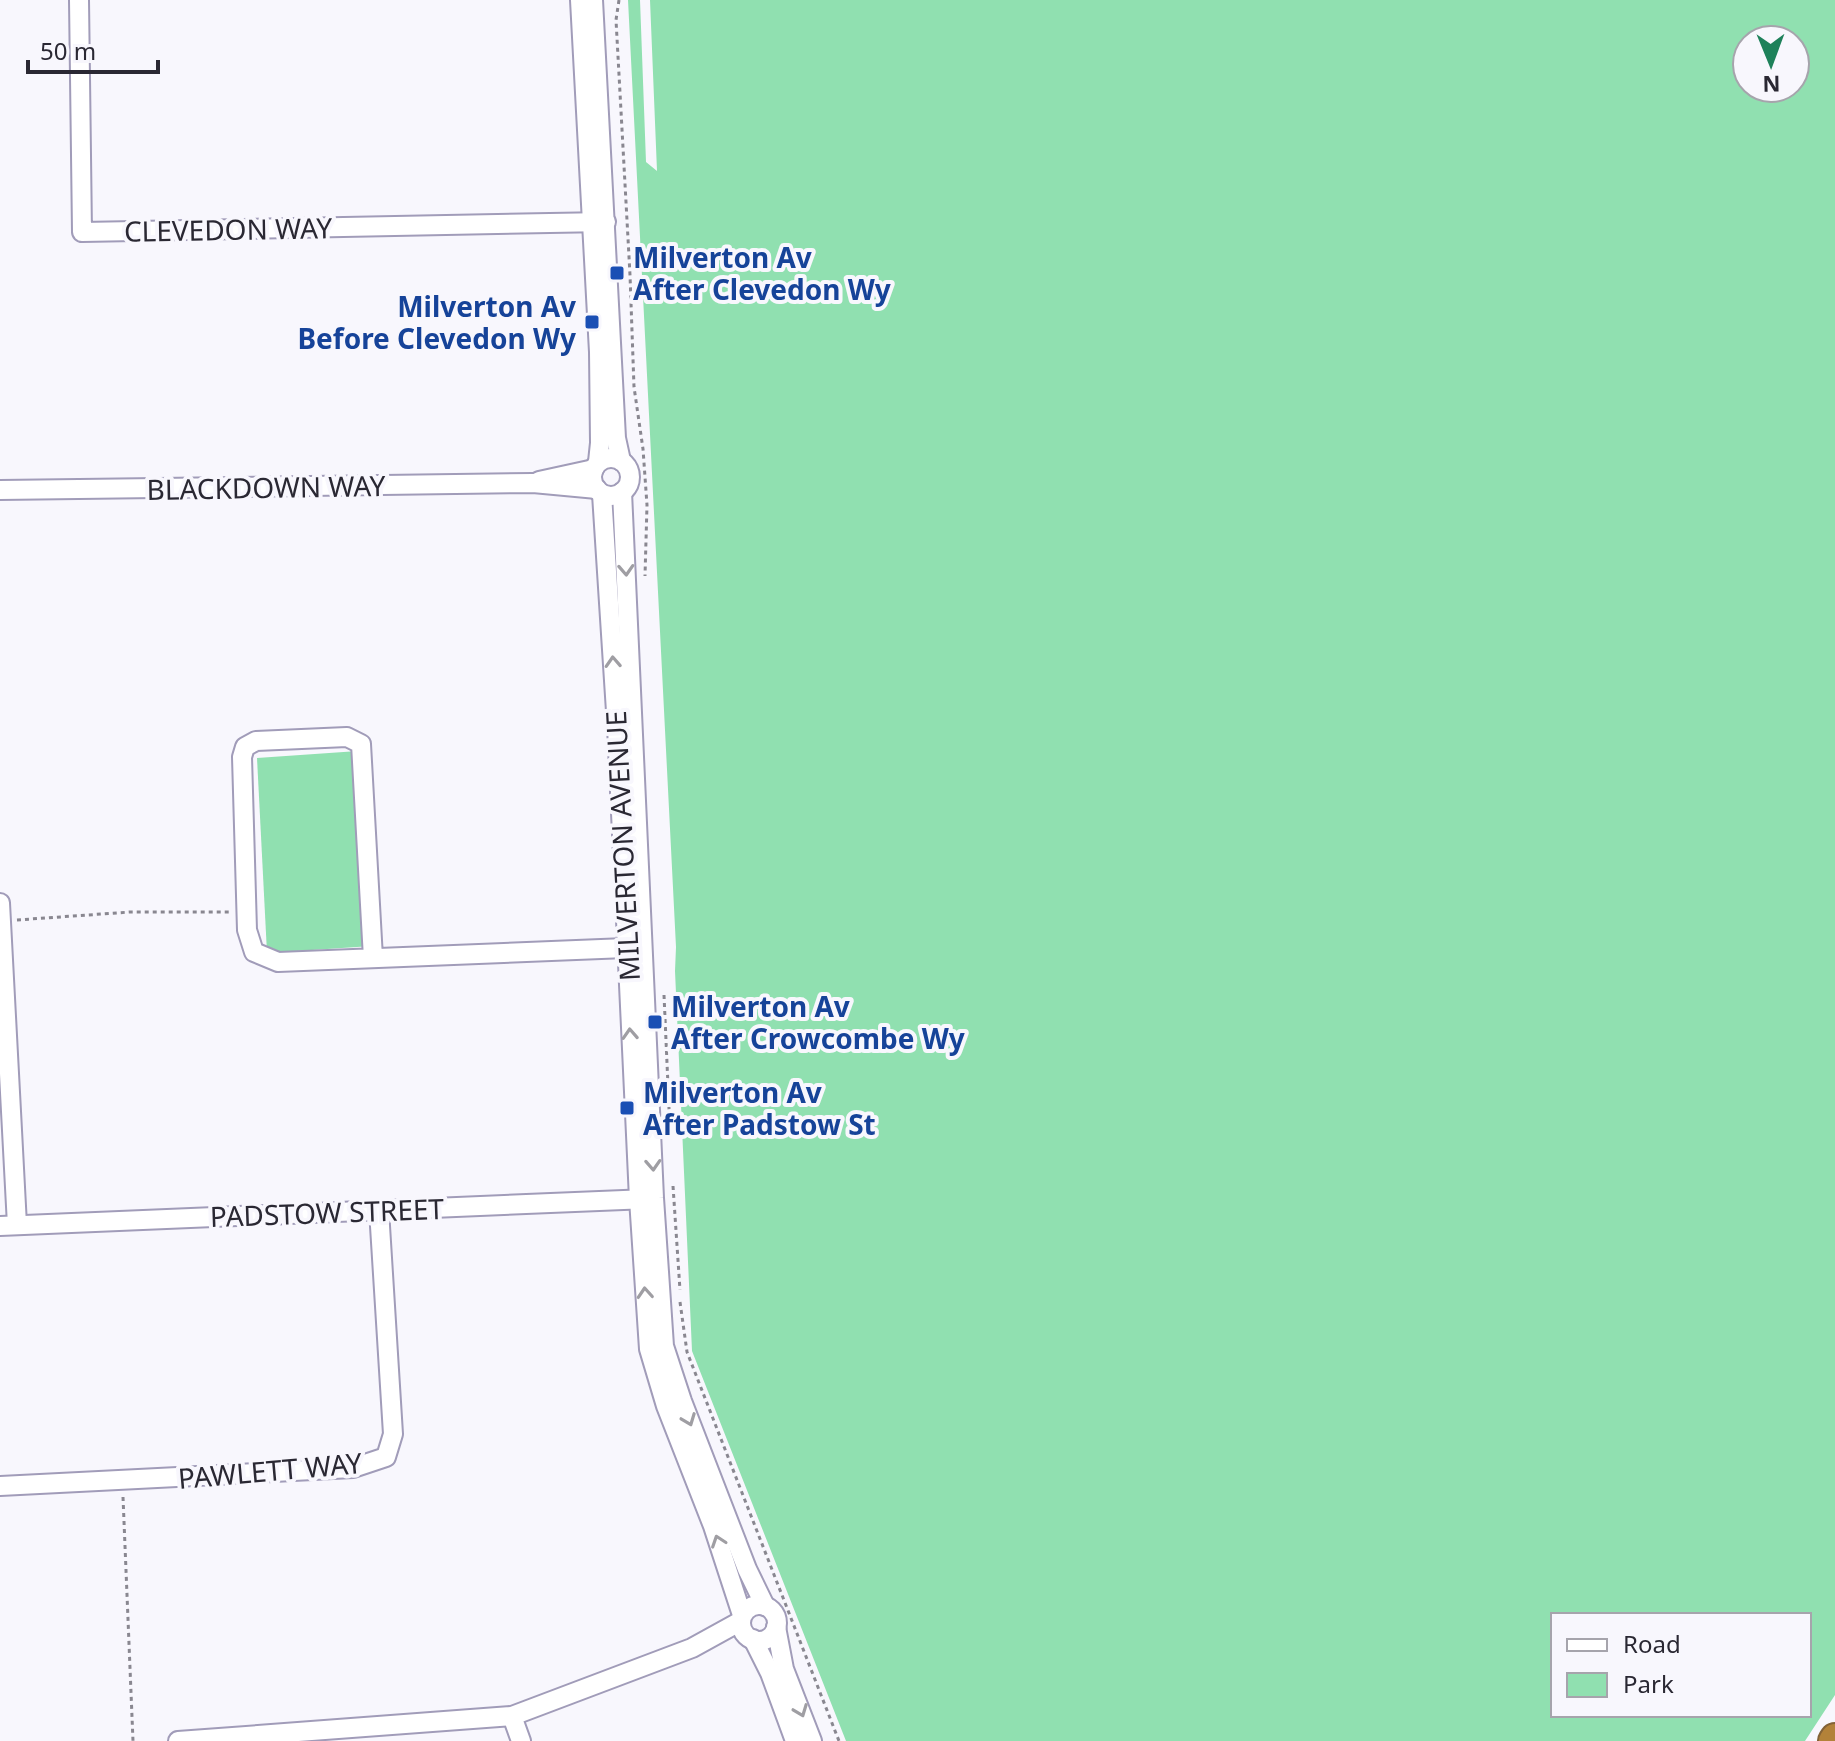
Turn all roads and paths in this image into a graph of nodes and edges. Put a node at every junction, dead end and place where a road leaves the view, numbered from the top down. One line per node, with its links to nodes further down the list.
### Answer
1 (79, 0): 5 (street, CLEVEDON WAY)
2 (580, 0): 5 (street)
3 (593, 0): 5 (street)
4 (619, 0): 12 (path)
5 (599, 222): 6 (street); 7 (street)
6 (621, 461): 7 (street); 11 (street)
7 (596, 466): 8 (street, BLACKDOWN WAY); 10 (street)
8 (533, 483): 9 (street, BLACKDOWN WAY); 10 (street, BLACKDOWN WAY)
9 (0, 490)
10 (600, 492): 11 (street); 16 (street, MILVERTON AVENUE, one-way to 10)
11 (622, 492): 16 (street, MILVERTON AVENUE, one-way to 16)
12 (644, 583)
13 (0, 903): 15 (street)
14 (247, 912): 15 (path); 17 (street); 17 (street)
15 (1, 921): 18 (street)
16 (635, 948): 17 (street); 22 (street, MILVERTON AVENUE)
17 (373, 958)
18 (2, 976): 24 (street)
19 (664, 995): 20 (path)
20 (671, 1144)
21 (671, 1180): 36 (path)
22 (647, 1199): 23 (street, PADSTOW STREET); 27 (street, MILVERTON AVENUE, one-way to 27); 29 (street, MILVERTON AVENUE, one-way to 22)
23 (379, 1210): 24 (street, PADSTOW STREET); 25 (street, PAWLETT WAY)
24 (8, 1225)
25 (123, 1481): 26 (street, PAWLETT WAY); 31 (path)
26 (0, 1486)
27 (765, 1606): 28 (street); 29 (street)
28 (776, 1627): 29 (street); 35 (street, one-way to 35)
29 (746, 1628): 30 (street); 34 (street, MILVERTON AVENUE)
30 (512, 1716): 32 (street); 33 (street)
31 (133, 1741)
32 (178, 1741)
33 (521, 1741)
34 (795, 1741)
35 (812, 1741)
36 (839, 1741)

